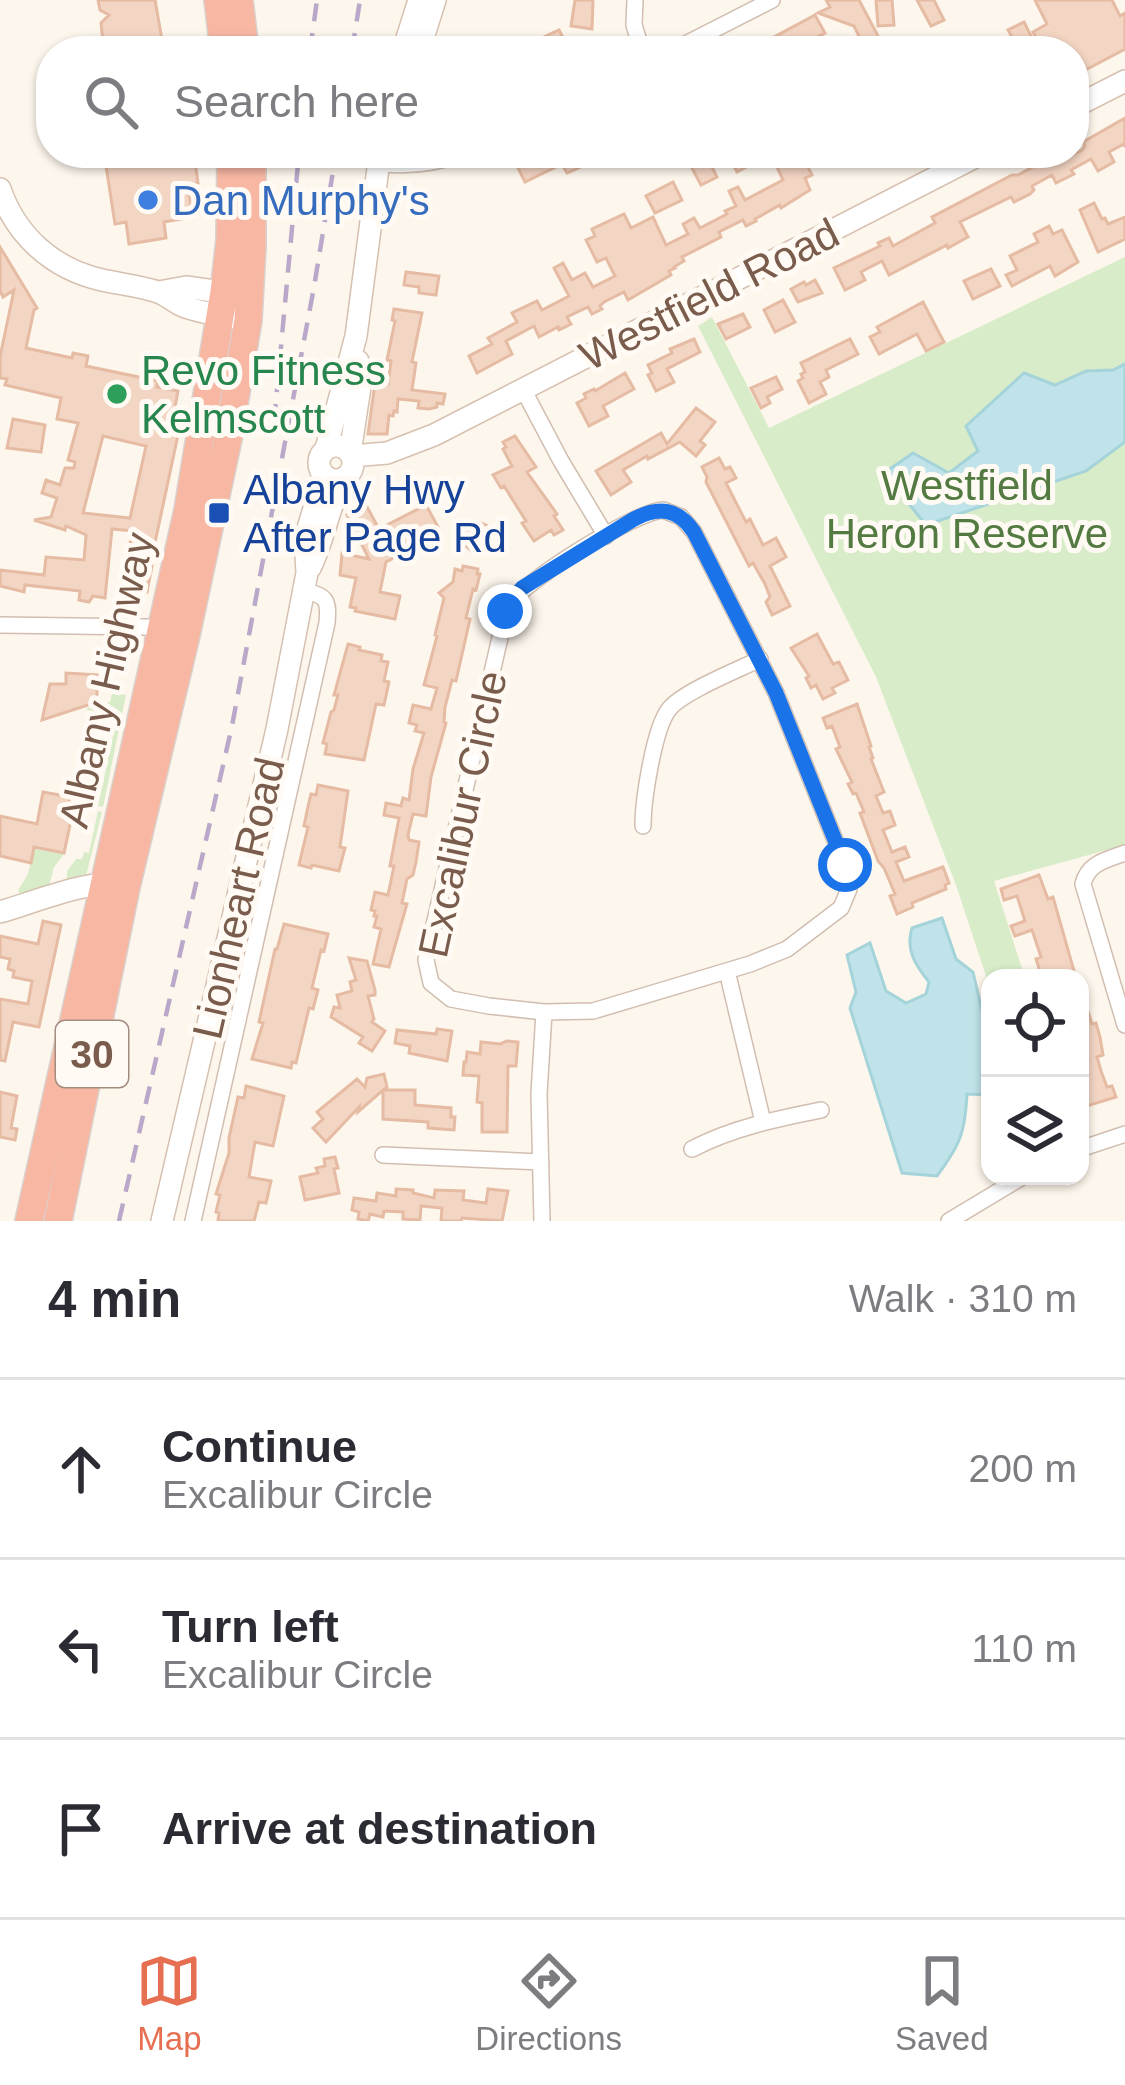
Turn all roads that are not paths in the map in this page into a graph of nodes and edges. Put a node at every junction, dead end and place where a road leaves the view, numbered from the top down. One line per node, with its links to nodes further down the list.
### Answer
1 (218, 0): 6 (highway)
2 (239, 0): 7 (highway)
3 (635, 0): 10 (street)
4 (772, 0): 11 (street)
5 (428, 6): 8 (main road); 9 (main road)
6 (222, 36)
7 (243, 36)
8 (411, 36)
9 (421, 36)
10 (637, 36)
11 (701, 36)
12 (1125, 81): 13 (main road)
13 (1089, 99)
14 (231, 168): 19 (highway, Albany Highway / 30)
15 (250, 168): 19 (highway, Albany Highway / 30)
16 (389, 168): 20 (main road)
17 (954, 168): 21 (main road, Westfield Road)
18 (0, 189): 19 (main road)
19 (236, 306): 26 (highway, Albany Highway / 30)
20 (356, 336): 22 (main road, Lionheart Road); 22 (main road)
21 (523, 388): 22 (main road, Westfield Road); 23 (street)
22 (344, 468): 24 (main road, Lionheart Road)
23 (606, 536): 27 (street, Excalibur Circle); 33 (street, Excalibur Circle)
24 (306, 582): 45 (main road, Lionheart Road); 46 (street)
25 (0, 625): 26 (street)
26 (173, 632): 30 (highway, Albany Highway / 30)
27 (760, 659): 28 (street); 32 (street, Excalibur Circle)
28 (643, 826)
29 (1125, 853): 34 (street)
30 (115, 885): 31 (main road); 43 (highway, Albany Highway / 30); 44 (highway, Albany Highway / 30)
31 (0, 912)
32 (727, 971): 33 (street, Excalibur Circle); 36 (street)
33 (544, 1012): 41 (street)
34 (1125, 1025)
35 (821, 1110): 36 (street)
36 (763, 1122): 39 (street)
37 (1125, 1134): 38 (street)
38 (1089, 1146)
39 (692, 1149)
40 (383, 1155): 41 (street)
41 (541, 1162): 47 (street)
42 (1009, 1185): 48 (street)
43 (28, 1221)
44 (58, 1221)
45 (162, 1221)
46 (193, 1221)
47 (542, 1221)
48 (949, 1221)

